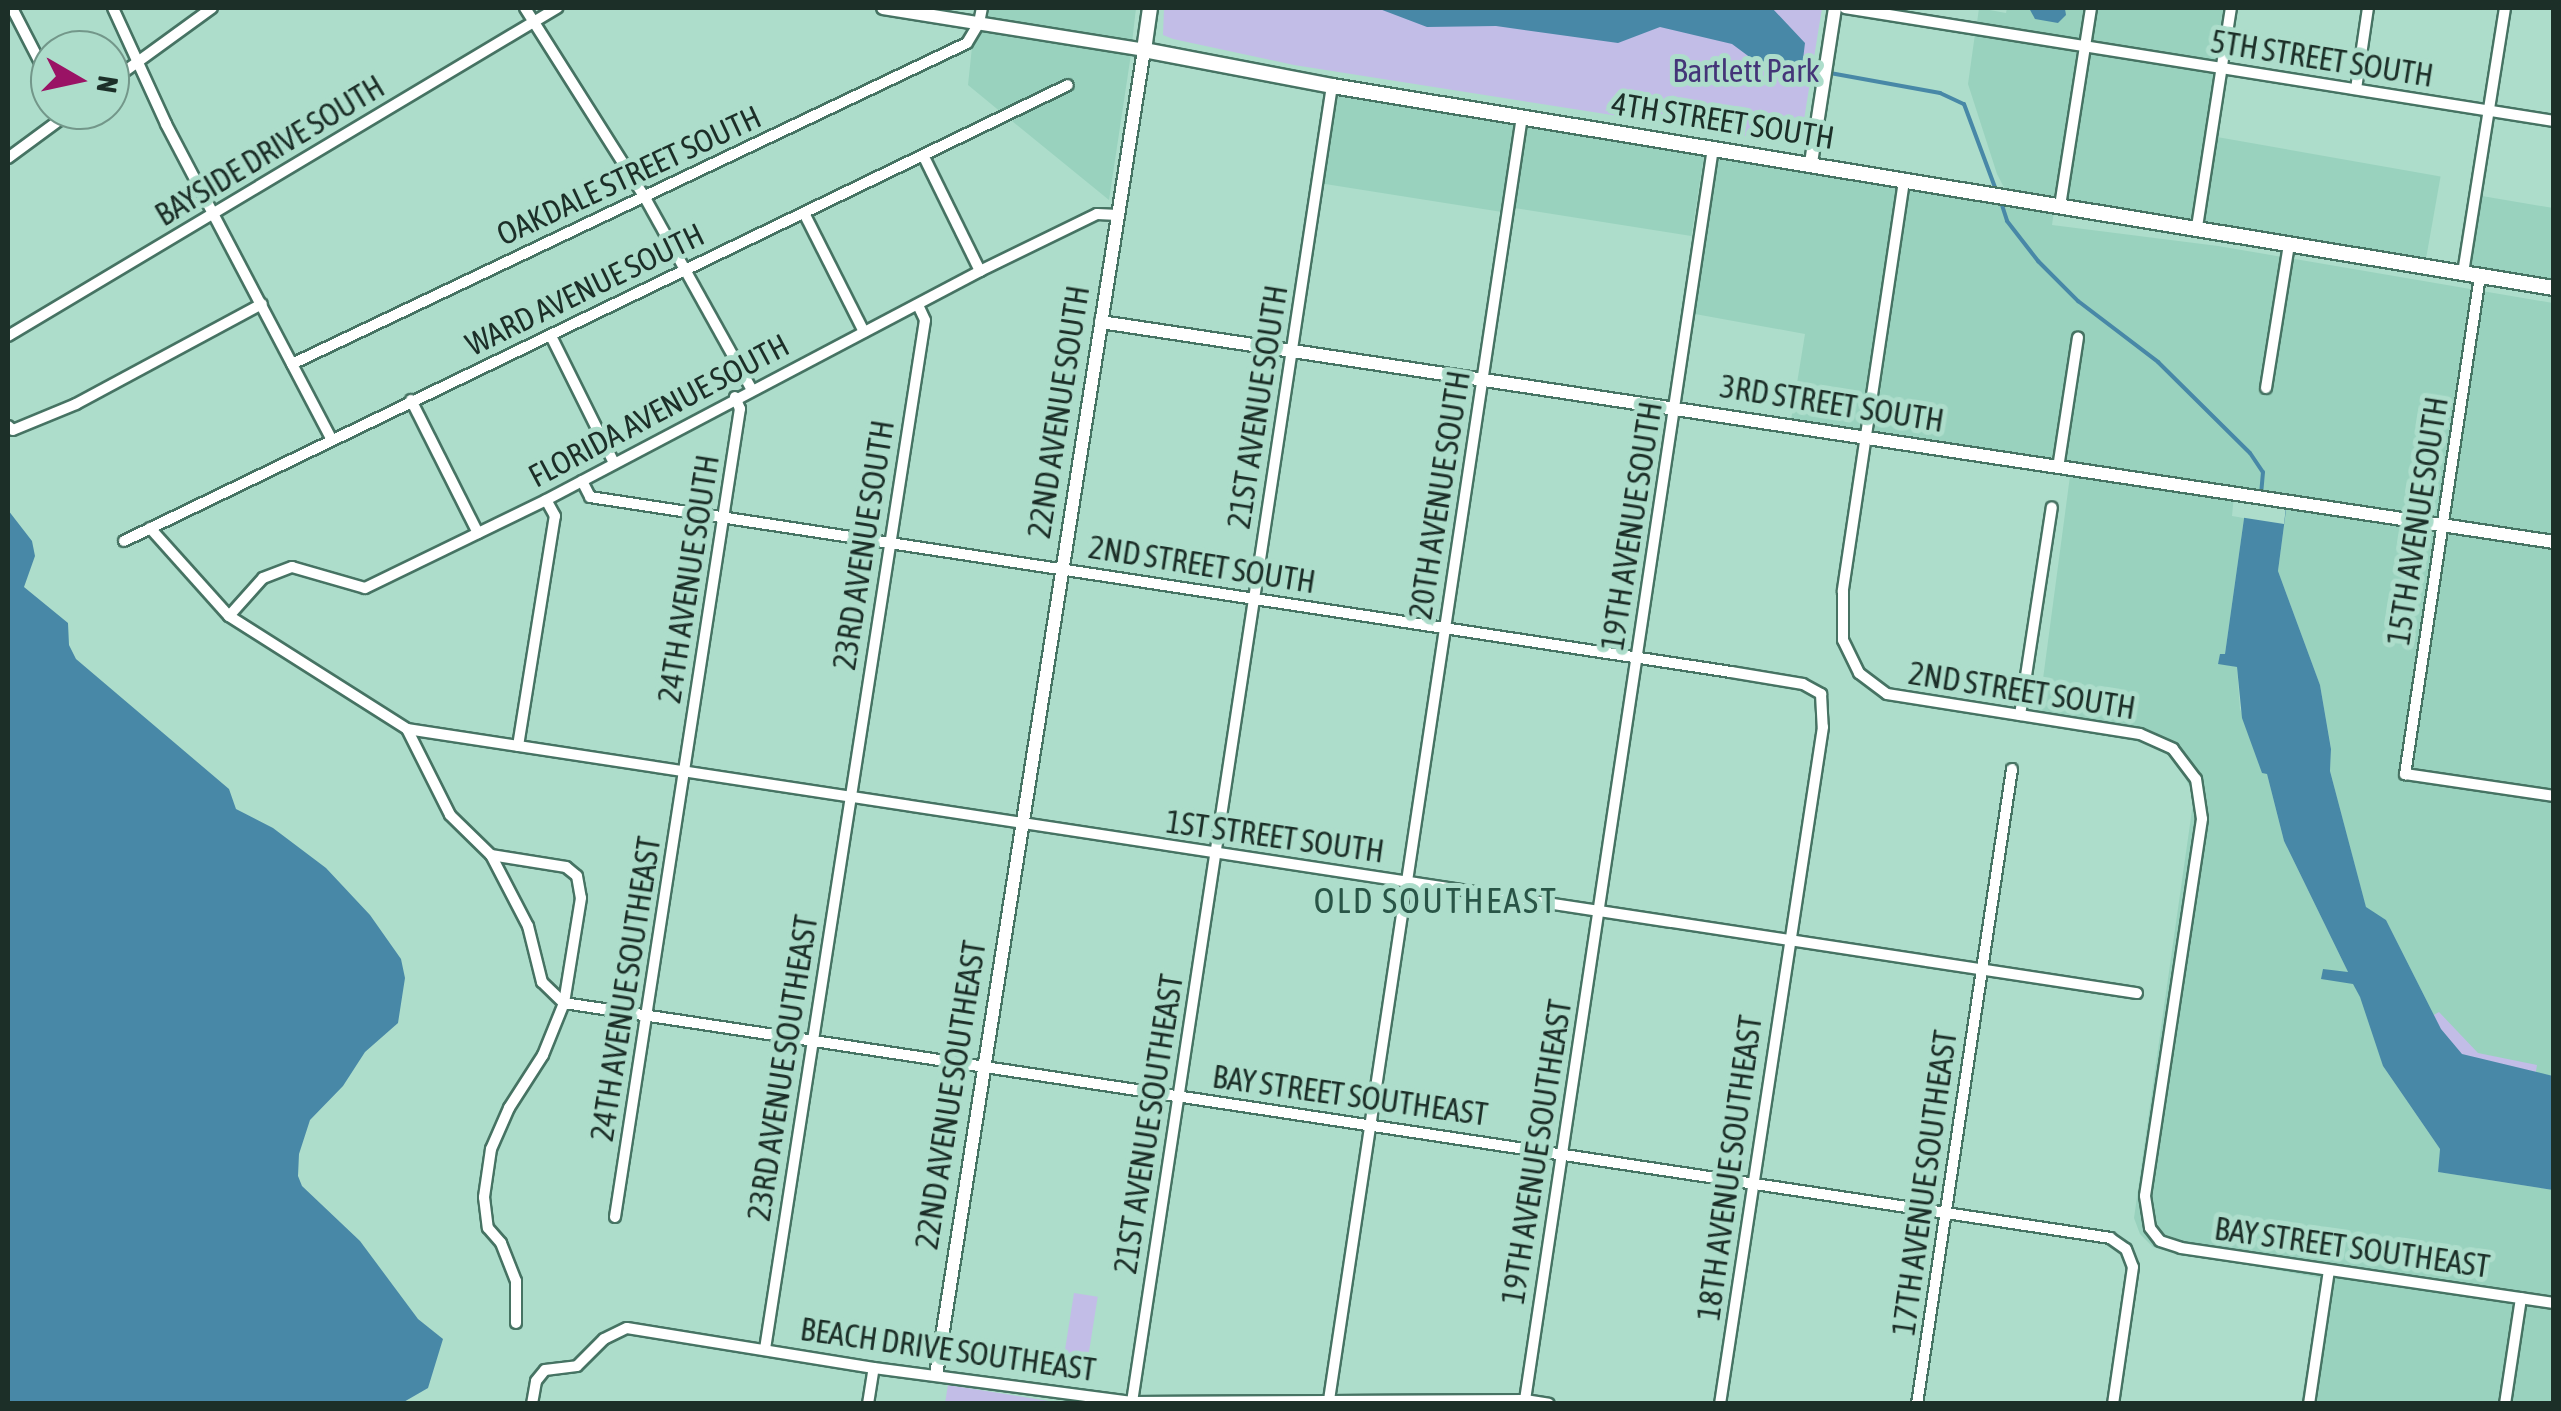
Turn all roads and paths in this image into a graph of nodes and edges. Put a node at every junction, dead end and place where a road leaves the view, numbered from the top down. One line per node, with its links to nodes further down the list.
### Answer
1 (12, 8): 17 (street)
2 (113, 8): 20 (street)
3 (212, 8): 20 (street)
4 (525, 8): 15 (street)
5 (558, 8): 15 (street, BAYSIDE DRIVE SOUTH)
6 (883, 8): 16 (street, 4TH STREET SOUTH)
7 (982, 8): 16 (street)
8 (1150, 8): 19 (main road, 22ND AVENUE SOUTH)
9 (1835, 8): 33 (street)
10 (1845, 8): 18 (street, 5TH STREET SOUTH)
11 (2091, 8): 18 (street)
12 (2231, 8): 22 (street)
13 (2368, 8): 25 (street)
14 (2506, 8): 26 (street)
15 (535, 23): 35 (street); 38 (street, BAYSIDE DRIVE SOUTH)
16 (979, 23): 19 (street, 4TH STREET SOUTH); 35 (street, OAKDALE STREET SOUTH)
17 (30, 43)
18 (2084, 46): 22 (street, 5TH STREET SOUTH); 36 (street)
19 (1144, 50): 24 (main road, 4TH STREET SOUTH); 39 (street, 22ND AVENUE SOUTH)
20 (136, 62): 21 (street); 38 (street)
21 (130, 67)
22 (2222, 69): 25 (street, 5TH STREET SOUTH); 40 (street)
23 (1068, 85): 31 (street, WARD AVENUE SOUTH)
24 (1332, 86): 27 (main road, 4TH STREET SOUTH); 54 (street, 21ST AVENUE SOUTH)
25 (2356, 89): 26 (street, 5TH STREET SOUTH)
26 (2490, 111): 28 (street, 5TH STREET SOUTH); 44 (street)
27 (1522, 116): 30 (main road, 4TH STREET SOUTH); 56 (street, 20TH AVENUE SOUTH)
28 (2554, 121)
29 (44, 130): 32 (street)
30 (1713, 148): 33 (main road, 4TH STREET SOUTH); 61 (street, 19TH AVENUE SOUTH)
31 (924, 157): 37 (street, WARD AVENUE SOUTH); 43 (street)
32 (8, 158)
33 (1811, 163): 34 (main road, 4TH STREET SOUTH)
34 (1904, 181): 36 (main road, 4TH STREET SOUTH); 64 (street)
35 (644, 196): 42 (street); 55 (street, OAKDALE STREET SOUTH)
36 (2060, 206): 40 (main road, 4TH STREET SOUTH)
37 (804, 213): 42 (street, WARD AVENUE SOUTH); 50 (street)
38 (214, 214): 47 (street); 51 (street, BAYSIDE DRIVE SOUTH)
39 (1118, 215): 43 (street, FLORIDA AVENUE SOUTH); 49 (street, 22ND AVENUE SOUTH)
40 (2197, 227): 41 (main road, 4TH STREET SOUTH)
41 (2289, 244): 44 (main road, 4TH STREET SOUTH); 58 (street)
42 (686, 269): 52 (street, WARD AVENUE SOUTH); 57 (street)
43 (980, 272): 48 (street, FLORIDA AVENUE SOUTH)
44 (2464, 273): 45 (main road, 4TH STREET SOUTH)
45 (2480, 276): 46 (main road, 4TH STREET SOUTH); 71 (street, 15TH AVENUE SOUTH)
46 (2554, 288)
47 (262, 304): 55 (street); 62 (street)
48 (918, 305): 50 (street, FLORIDA AVENUE SOUTH); 75 (street, 23RD AVENUE SOUTH)
49 (1101, 322): 54 (street, 3RD STREET SOUTH); 77 (street, 22ND AVENUE SOUTH)
50 (864, 332): 57 (street, FLORIDA AVENUE SOUTH)
51 (8, 336)
52 (550, 336): 60 (street, WARD AVENUE SOUTH); 65 (street)
53 (2078, 338): 66 (street)
54 (1292, 350): 56 (street, 3RD STREET SOUTH); 78 (street, 21ST AVENUE SOUTH)
55 (292, 364): 63 (street)
56 (1483, 381): 61 (street, 3RD STREET SOUTH); 80 (street, 20TH AVENUE SOUTH)
57 (751, 388): 59 (street, FLORIDA AVENUE SOUTH)
58 (2266, 388)
59 (736, 397): 65 (street, FLORIDA AVENUE SOUTH); 70 (street, 24TH AVENUE SOUTH)
60 (411, 400): 63 (street, WARD AVENUE SOUTH); 73 (street)
61 (1675, 408): 64 (street, 3RD STREET SOUTH); 81 (street, 19TH AVENUE SOUTH)
62 (10, 428)
63 (331, 438): 72 (street, WARD AVENUE SOUTH)
64 (1867, 438): 66 (street, 3RD STREET SOUTH); 83 (street, 2ND STREET SOUTH)
65 (614, 463): 67 (street, FLORIDA AVENUE SOUTH)
66 (2058, 468): 71 (street, 3RD STREET SOUTH)
67 (582, 481): 68 (street, FLORIDA AVENUE SOUTH); 70 (street, 2ND STREET SOUTH)
68 (546, 500): 73 (street, FLORIDA AVENUE SOUTH); 85 (street)
69 (2052, 507): 83 (street)
70 (724, 516): 75 (street, 2ND STREET SOUTH); 86 (street, 24TH AVENUE SOUTH)
71 (2443, 526): 76 (street, 3RD STREET SOUTH); 89 (street, 15TH AVENUE SOUTH)
72 (150, 528): 74 (street, WARD AVENUE SOUTH); 79 (street)
73 (478, 533): 79 (street, FLORIDA AVENUE SOUTH)
74 (124, 540)
75 (890, 542): 77 (street, 2ND STREET SOUTH); 88 (street, 23RD AVENUE SOUTH)
76 (2554, 542)
77 (1062, 569): 78 (street, 2ND STREET SOUTH); 90 (street, 22ND AVENUE SOUTH)
78 (1255, 598): 80 (street, 2ND STREET SOUTH); 91 (street, 21ST AVENUE SOUTH)
79 (229, 616): 84 (street)
80 (1445, 629): 81 (street, 2ND STREET SOUTH); 93 (street, 20TH AVENUE SOUTH)
81 (1637, 659): 82 (street, 2ND STREET SOUTH); 94 (street, 19TH AVENUE SOUTH)
82 (1821, 694): 95 (street, 18TH AVENUE SOUTHEAST)
83 (2020, 716): 108 (street, 2ND STREET SOUTH)
84 (406, 729): 85 (street, 1ST STREET SOUTH); 92 (street)
85 (518, 746): 86 (street, 1ST STREET SOUTH)
86 (685, 769): 88 (street, 1ST STREET SOUTH); 99 (street, 24TH AVENUE SOUTHEAST)
87 (2012, 770): 96 (street, 17TH AVENUE SOUTHEAST)
88 (850, 794): 90 (street, 1ST STREET SOUTH); 100 (street, 23RD AVENUE SOUTHEAST)
89 (2554, 796)
90 (1022, 824): 91 (street, 1ST STREET SOUTH); 101 (street, 22ND AVENUE SOUTHEAST)
91 (1215, 854): 93 (street, 1ST STREET SOUTH); 102 (street, 21ST AVENUE SOUTHEAST)
92 (491, 855): 98 (street); 98 (street)
93 (1406, 882): 94 (street, 1ST STREET SOUTH); 103 (street, 20TH AVENUE SOUTH)
94 (1598, 912): 95 (street, 1ST STREET SOUTH); 104 (street, 19TH AVENUE SOUTHEAST)
95 (1789, 940): 96 (street, 1ST STREET SOUTH); 105 (street, 18TH AVENUE SOUTHEAST)
96 (1982, 970): 97 (street, 1ST STREET SOUTH); 106 (street, 17TH AVENUE SOUTHEAST)
97 (2137, 993)
98 (564, 1003): 99 (street, BAY STREET SOUTHEAST); 112 (street)
99 (647, 1014): 100 (street, BAY STREET SOUTHEAST); 107 (street, 24TH AVENUE SOUTHEAST)
100 (813, 1040): 101 (street, BAY STREET SOUTHEAST); 113 (street, 23RD AVENUE SOUTHEAST)
101 (984, 1066): 102 (street, BAY STREET SOUTHEAST); 115 (street, 22ND AVENUE SOUTHEAST)
102 (1178, 1096): 103 (street, BAY STREET SOUTHEAST); 118 (street, 21ST AVENUE SOUTHEAST)
103 (1370, 1124): 104 (street, BAY STREET SOUTHEAST); 116 (street, 20TH AVENUE SOUTH)
104 (1562, 1152): 105 (street, BAY STREET SOUTHEAST); 117 (street, 19TH AVENUE SOUTHEAST)
105 (1754, 1183): 106 (street, BAY STREET SOUTHEAST); 122 (street, 18TH AVENUE SOUTHEAST)
106 (1946, 1211): 123 (street, 17TH AVENUE SOUTHEAST); 124 (street, BAY STREET SOUTHEAST)
107 (615, 1217)
108 (2150, 1228): 109 (street, BAY STREET SOUTHEAST)
109 (2329, 1270): 110 (street, BAY STREET SOUTHEAST); 125 (street)
110 (2521, 1298): 111 (street, BAY STREET SOUTHEAST); 126 (street)
111 (2554, 1303)
112 (516, 1323)
113 (765, 1349): 114 (street, BEACH DRIVE SOUTHEAST); 119 (street, BEACH DRIVE SOUTHEAST)
114 (874, 1368): 115 (street, BEACH DRIVE SOUTHEAST); 120 (street)
115 (936, 1375): 118 (street, BEACH DRIVE SOUTHEAST)
116 (1329, 1400): 117 (street, BEACH DRIVE SOUTHEAST); 118 (street, BEACH DRIVE SOUTHEAST)
117 (1525, 1400): 121 (street, BEACH DRIVE SOUTHEAST)
118 (1132, 1402)
119 (532, 1404)
120 (868, 1404)
121 (1549, 1404)
122 (1720, 1404)
123 (1917, 1404)
124 (2114, 1404)
125 (2309, 1404)
126 (2506, 1404)

